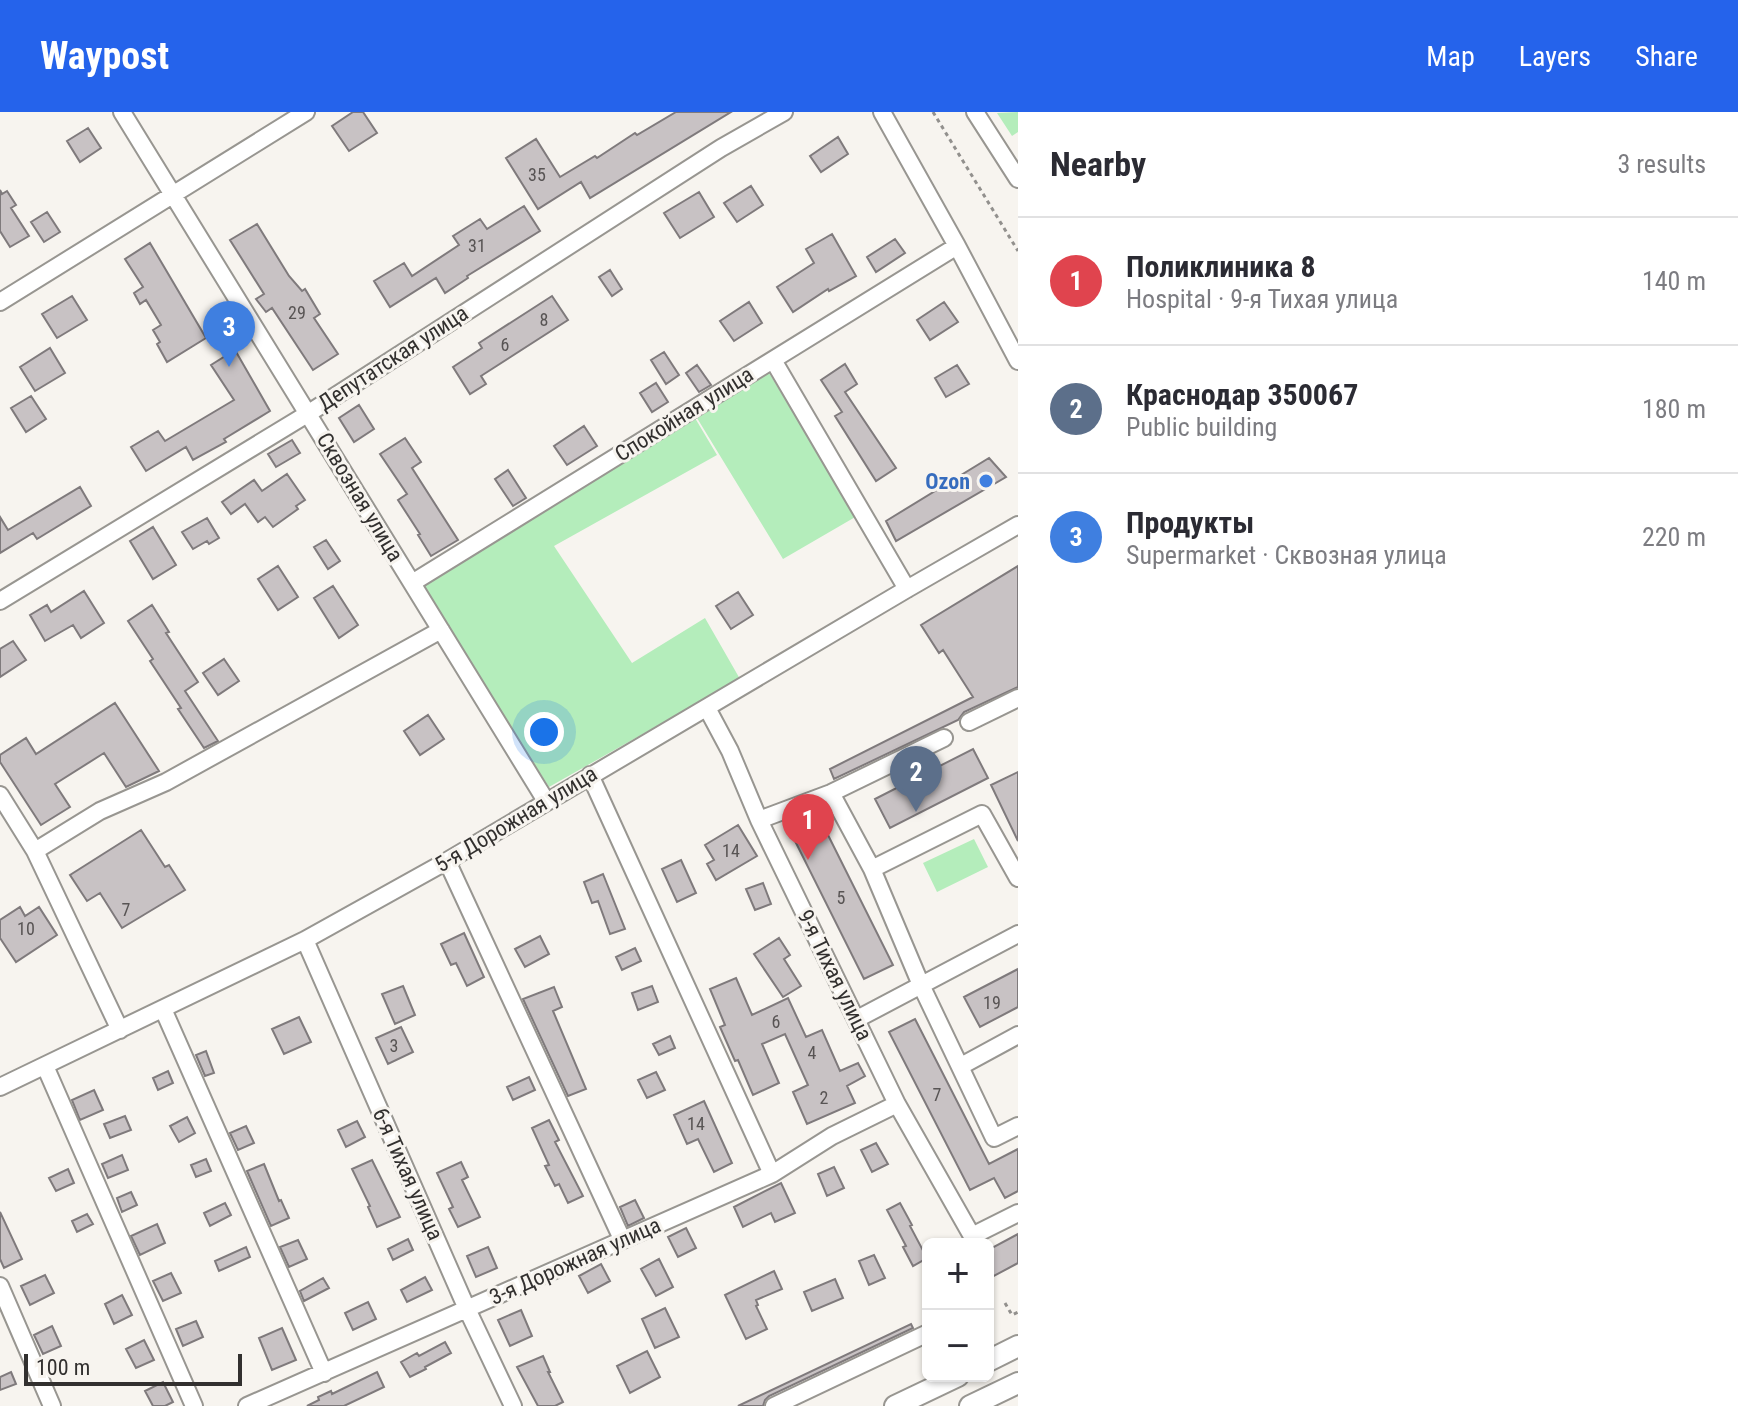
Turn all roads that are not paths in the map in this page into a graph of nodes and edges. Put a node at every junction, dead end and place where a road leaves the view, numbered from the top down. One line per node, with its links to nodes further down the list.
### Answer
1 (122, 112): 7 (street, Сквозная улица)
2 (306, 112): 7 (street)
3 (784, 112): 12 (street, Депутатская улица)
4 (882, 112): 8 (street)
5 (975, 112): 6 (street)
6 (1015, 168)
7 (172, 196): 9 (street); 12 (street, Сквозная улица)
8 (957, 246): 10 (street, Спокойная улица); 11 (street)
9 (0, 302)
10 (773, 360): 14 (street, Спокойная улица); 15 (street)
11 (1018, 361)
12 (309, 413): 14 (street, Сквозная улица); 16 (street, Депутатская улица)
13 (1018, 525): 15 (street, 5-я Дорожная улица)
14 (412, 583): 17 (street, Сквозная улица)
15 (907, 589): 19 (street, 5-я Дорожная улица)
16 (0, 601)
17 (441, 630): 25 (street, Сквозная улица); 27 (street)
18 (1017, 702): 20 (street)
19 (707, 708): 22 (street, 5-я Дорожная улица); 26 (street, 9-я Тихая улица)
20 (969, 722)
21 (944, 738): 23 (street)
22 (590, 775): 25 (street, 5-я Дорожная улица); 43 (street)
23 (831, 793): 26 (street); 29 (street)
24 (0, 795): 27 (street)
25 (546, 801): 28 (street, 5-я Дорожная улица)
26 (759, 820): 35 (street, 9-я Тихая улица)
27 (35, 851): 36 (street)
28 (447, 861): 32 (street, 5-я Дорожная улица); 47 (street)
29 (872, 869): 30 (street); 33 (street)
30 (1018, 878)
31 (1018, 934): 33 (street)
32 (305, 940): 34 (street, 5-я Дорожная улица); 49 (street, 6-я Тихая улица)
33 (921, 985): 35 (street); 39 (street)
34 (163, 1009): 36 (street, 5-я Дорожная улица); 53 (street)
35 (857, 1019): 41 (street, 9-я Тихая улица)
36 (120, 1030): 38 (street, 5-я Дорожная улица)
37 (1018, 1035): 39 (street)
38 (45, 1066): 40 (street, 5-я Дорожная улица); 57 (street)
39 (961, 1066): 42 (street)
40 (0, 1087)
41 (897, 1104): 43 (street, 3-я Дорожная улица); 45 (street, 9-я Тихая улица)
42 (1018, 1126)
43 (772, 1174): 47 (street, 3-я Дорожная улица)
44 (1018, 1213): 46 (street)
45 (971, 1238)
46 (975, 1238)
47 (622, 1239): 49 (street, 3-я Дорожная улица)
48 (0, 1286): 56 (street)
49 (467, 1309): 53 (street, 3-я Дорожная улица); 59 (street, 6-я Тихая улица)
50 (922, 1336): 60 (street)
51 (1018, 1346): 52 (main road)
52 (994, 1358)
53 (324, 1373): 58 (street, 3-я Дорожная улица)
54 (945, 1382): 61 (main road)
55 (1018, 1383): 62 (main road)
56 (52, 1406)
57 (194, 1406)
58 (247, 1406)
59 (513, 1406)
60 (774, 1406)
61 (895, 1406)
62 (970, 1406)

